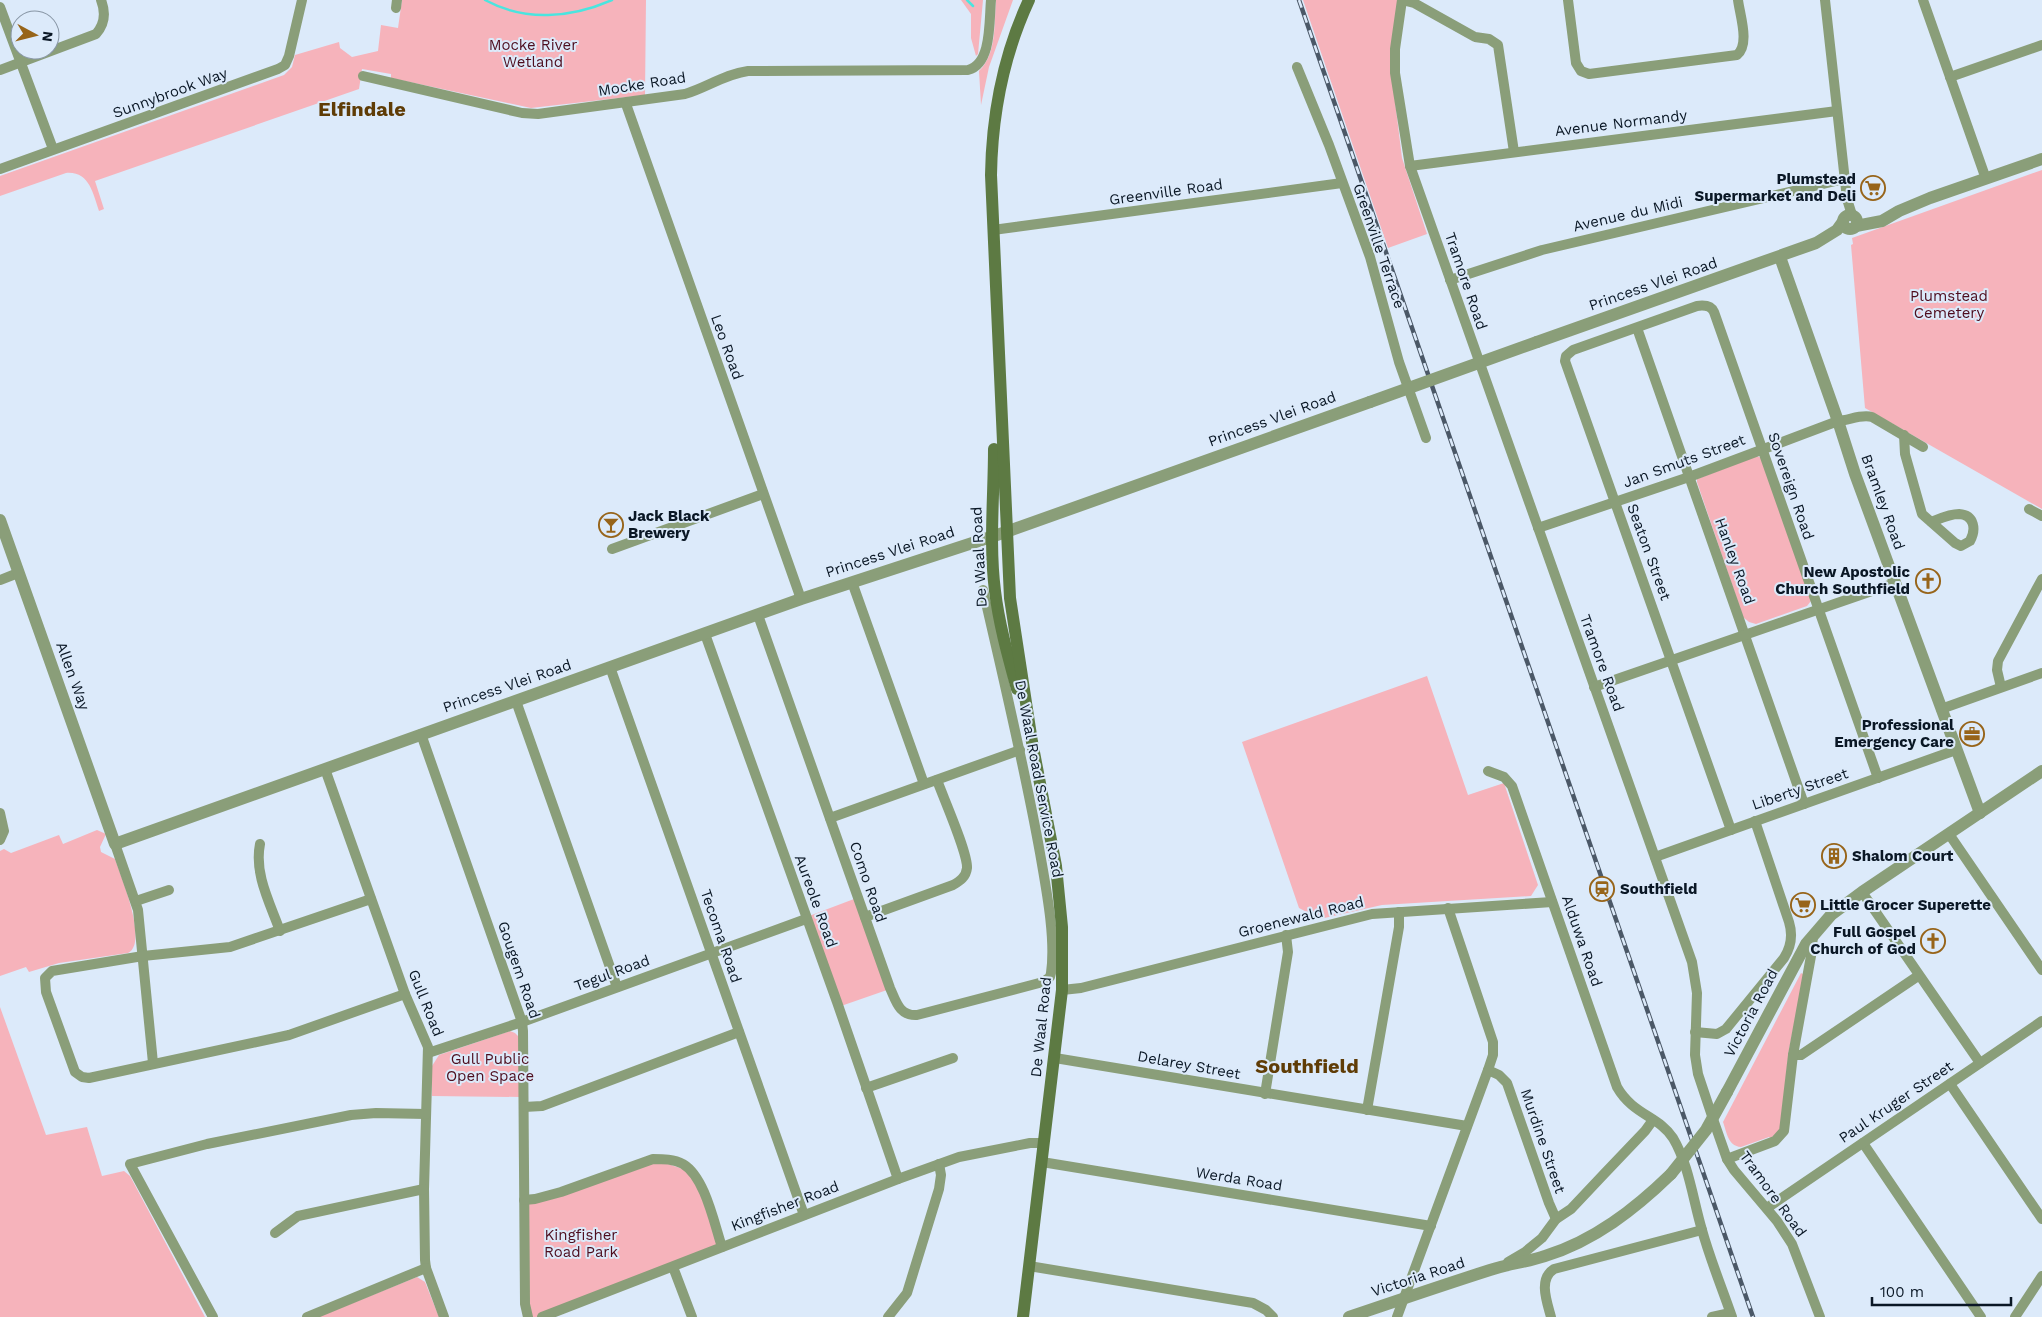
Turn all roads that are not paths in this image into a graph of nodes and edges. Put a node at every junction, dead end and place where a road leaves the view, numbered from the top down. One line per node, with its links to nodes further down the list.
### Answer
1 (101, 0): 12 (street)
2 (302, 0): 19 (street, Sunnybrook Way)
3 (991, 0): 17 (street, Mocke Road)
4 (1029, 0): 28 (main road, De Waal Road)
5 (1402, 0): 20 (street); 22 (street, Tramore Road)
6 (1568, 0): 7 (street)
7 (1738, 0)
8 (1825, 0): 18 (street)
9 (1923, 0): 16 (street)
10 (0, 7): 12 (street)
11 (2042, 45): 16 (street)
12 (21, 62): 14 (street); 19 (street)
13 (1297, 66): 26 (street, Greenville Terrace)
14 (0, 70)
15 (363, 76): 17 (street, Mocke Road)
16 (1950, 77): 25 (street)
17 (626, 104): 39 (street, Leo Road)
18 (1837, 111): 20 (street, Avenue Normandy); 24 (street)
19 (54, 150): 23 (street, Sunnybrook Way)
20 (1514, 152): 22 (street, Avenue Normandy)
21 (2042, 158): 25 (street, Princess Vlei Road)
22 (1410, 166): 30 (street, Tramore Road)
23 (0, 169)
24 (1844, 179): 27 (street); 30 (street, Avenue du Midi)
25 (1986, 179): 27 (street, Princess Vlei Road)
26 (1342, 183): 28 (street, Greenville Road); 35 (street, Greenville Terrace)
27 (1850, 221): 29 (street, Princess Vlei Road)
28 (993, 230): 32 (main road, De Waal Road)
29 (1780, 257): 33 (street, Bramley Road); 46 (street, Princess Vlei Road, bridge)
30 (1450, 280): 45 (street, Tramore Road)
31 (1637, 328): 37 (street, Sovereign Road); 38 (street, Hanley Road); 40 (street, Seaton Street)
32 (998, 366): 46 (main road, De Waal Road); 47 (main road, De Waal Road)
33 (1838, 421): 34 (street, Jan Smuts Street); 37 (street, Jan Smuts Street); 53 (street, Bramley Road)
34 (1904, 435): 36 (street, Jan Smuts Street); 44 (street)
35 (1426, 438)
36 (1923, 447)
37 (1762, 449): 38 (street, Jan Smuts Street); 56 (street, Sovereign Road)
38 (1689, 476): 40 (street, Jan Smuts Street); 59 (street, Hanley Road)
39 (763, 494): 48 (street); 55 (street, Leo Road)
40 (1615, 502): 45 (street, Jan Smuts Street); 60 (street, Seaton Street)
41 (2029, 508): 42 (street)
42 (2042, 516)
43 (0, 520): 49 (street, Allen Way)
44 (1931, 522)
45 (1538, 528): 64 (street, Tramore Road)
46 (1006, 532): 47 (street, Princess Vlei Road); 68 (main road, De Waal Road)
47 (992, 536): 52 (street, Princess Vlei Road); 68 (main road, De Waal Road)
48 (612, 549)
49 (18, 573): 51 (street); 85 (street, Allen Way)
50 (2042, 579): 63 (street)
51 (0, 580)
52 (852, 582): 55 (street, Princess Vlei Road); 76 (street)
53 (1895, 583): 56 (street); 66 (street, Bramley Road)
54 (983, 590): 69 (street, De Waal Road Service Road)
55 (801, 599): 57 (street, Princess Vlei Road)
56 (1818, 609): 59 (street); 74 (street, Sovereign Road)
57 (758, 615): 58 (street, Princess Vlei Road); 80 (street, Como Road)
58 (705, 634): 61 (street, Princess Vlei Road); 96 (street, Aureole Road)
59 (1745, 635): 60 (street); 77 (street, Hanley Road)
60 (1672, 661): 64 (street); 82 (street, Seaton Street)
61 (610, 667): 65 (street, Princess Vlei Road); 100 (street, Tecoma Road)
62 (2042, 673): 63 (street)
63 (2002, 687): 66 (street)
64 (1594, 688): 87 (street, Tramore Road)
65 (516, 701): 67 (street, Princess Vlei Road); 105 (street)
66 (1941, 709): 70 (street, Bramley Road)
67 (421, 734): 71 (street, Princess Vlei Road); 109 (street, Gougem Road)
68 (1032, 742): 106 (main road, De Waal Road)
69 (1020, 750): 75 (street); 104 (street, De Waal Road Service Road)
70 (1956, 750): 74 (street, Liberty Street); 79 (street, Bramley Road)
71 (325, 769): 85 (street, Princess Vlei Road); 90 (street, Gull Road)
72 (1488, 771): 92 (street, Alduwa Road)
73 (2041, 774): 79 (street, Victoria Road)
74 (1878, 778): 77 (street, Liberty Street)
75 (937, 780): 76 (street); 95 (street)
76 (924, 784): 80 (street)
77 (1804, 804): 81 (street, Liberty Street)
78 (0, 813): 84 (street)
79 (1980, 813): 83 (street, Victoria Road)
80 (830, 818): 95 (street, Como Road)
81 (1755, 821): 82 (street, Liberty Street); 111 (street)
82 (1731, 830): 87 (street, Liberty Street)
83 (1949, 834): 89 (street, Victoria Road); 102 (street)
84 (0, 840)
85 (115, 844): 91 (street)
86 (260, 844): 97 (street)
87 (1655, 857): 111 (street, Tramore Road)
88 (169, 890): 91 (street)
89 (1862, 892): 99 (street, Victoria Road); 103 (street)
90 (371, 898): 97 (street); 107 (street, Gull Road)
91 (136, 901): 101 (street)
92 (1552, 902): 93 (street, Groenewald Road); 125 (street, Alduwa Road)
93 (1448, 908): 94 (street, Groenewald Road); 118 (street)
94 (1399, 912): 98 (street, Groenewald Road); 123 (street)
95 (865, 916): 104 (street, Como Road)
96 (806, 919): 100 (street, Tegul Road); 120 (street, Aureole Road)
97 (280, 931): 101 (street)
98 (1286, 935): 106 (street, Groenewald Road); 121 (street)
99 (1813, 936): 113 (street); 146 (street, Victoria Road, bridge)
100 (711, 953): 105 (street, Tegul Road); 110 (street, Tecoma Road)
101 (143, 956): 117 (street); 117 (street)
102 (2042, 970)
103 (1918, 976): 113 (street); 116 (street)
104 (1050, 977)
105 (617, 987): 109 (street, Tegul Road)
106 (1062, 990): 115 (main road, De Waal Road)
107 (405, 994): 112 (street, Gull Road); 117 (street)
108 (2042, 1021): 116 (street, Paul Kruger Street)
109 (522, 1022): 112 (street, Tegul Road); 122 (street, Gougem Road)
110 (739, 1032): 122 (street); 136 (street, Tecoma Road)
111 (1696, 1032): 129 (street, Tramore Road)
112 (428, 1053): 124 (street, Gull Road)
113 (1793, 1055): 129 (street)
114 (953, 1058): 120 (street)
115 (1055, 1058): 121 (street, Delarey Street); 127 (main road, De Waal Road)
116 (1980, 1063): 119 (street, Paul Kruger Street)
117 (153, 1064)
118 (1488, 1070): 126 (street); 137 (street, Murdine Street)
119 (1950, 1084): 128 (street, Paul Kruger Street); 138 (street)
120 (866, 1088): 132 (street, Aureole Road)
121 (1266, 1094): 123 (street, Delarey Street)
122 (524, 1107): 134 (street, Gougem Road)
123 (1367, 1110): 126 (street, Delarey Street)
124 (426, 1114): 133 (street, Gull Road); 150 (street)
125 (1653, 1120): 137 (street, Victoria Road); 140 (street, Alduwa Road)
126 (1467, 1126): 139 (street)
127 (1044, 1143): 130 (main road, De Waal Road); 131 (street, Kingfisher Road)
128 (1863, 1143): 135 (street, Paul Kruger Street); 164 (street)
129 (1728, 1159): 135 (street, Tramore Road)
130 (1042, 1162): 139 (street, Werda Road); 143 (main road, De Waal Road)
131 (939, 1164): 132 (street, Kingfisher Road); 156 (street)
132 (898, 1179): 136 (street, Kingfisher Road)
133 (424, 1189): 141 (street); 145 (street, Gull Road)
134 (524, 1200): 142 (street); 153 (street, Gougem Road)
135 (1767, 1208): 163 (street, Tramore Road)
136 (804, 1215): 142 (street, Kingfisher Road)
137 (1556, 1219): 146 (street, Victoria Road)
138 (2042, 1219)
139 (1431, 1226): 148 (street)
140 (1702, 1230): 149 (street, Alduwa Road); 161 (street)
141 (275, 1233)
142 (722, 1247): 144 (street, Kingfisher Road)
143 (1030, 1266): 157 (main road, De Waal Road); 158 (street)
144 (673, 1267): 154 (street, Kingfisher Road); 155 (street)
145 (426, 1268): 151 (street); 152 (street, Gull Road)
146 (1498, 1268): 148 (street, Victoria Road)
147 (2041, 1282): 165 (street)
148 (1405, 1298): 159 (street, Victoria Road); 160 (street)
149 (1731, 1315): 162 (street)
150 (213, 1317)
151 (308, 1317)
152 (444, 1317)
153 (528, 1317)
154 (542, 1317)
155 (692, 1317)
156 (888, 1317)
157 (1023, 1317)
158 (1273, 1317)
159 (1349, 1317)
160 (1398, 1317)
161 (1551, 1317)
162 (1712, 1317)
163 (1820, 1317)
164 (1981, 1317)
165 (2015, 1317)

